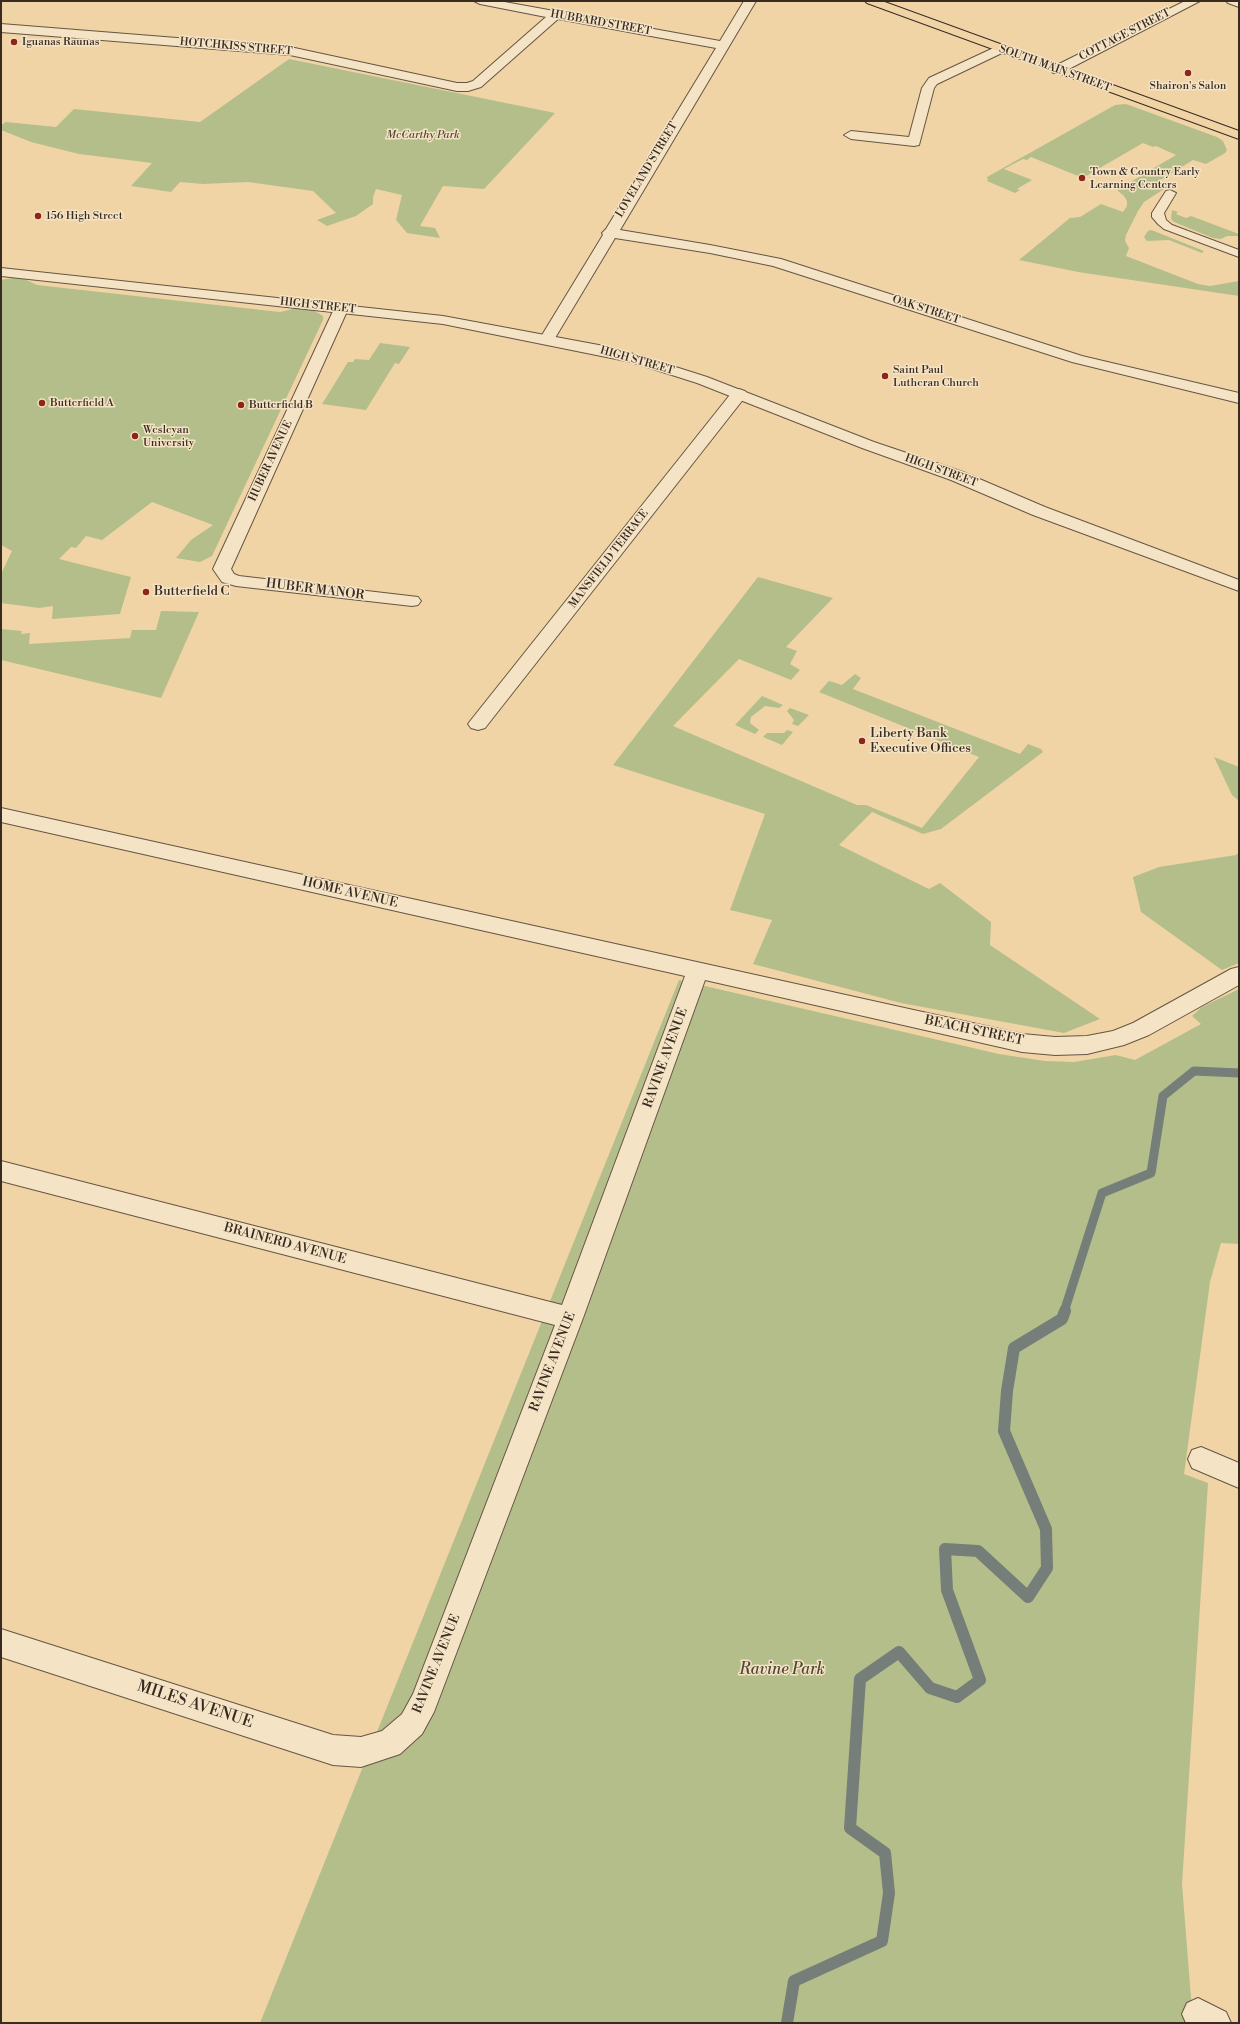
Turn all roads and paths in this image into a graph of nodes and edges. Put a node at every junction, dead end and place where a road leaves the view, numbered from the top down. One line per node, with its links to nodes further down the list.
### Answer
1 (480, 1): 7 (street, HUBBARD STREET)
2 (750, 1): 9 (street, LOVELAND STREET)
3 (871, 1): 10 (main road, SOUTH MAIN STREET)
4 (1194, 1): 11 (street, COTTAGE STREET)
5 (1232, 1): 6 (street)
6 (1239, 3)
7 (555, 15): 8 (street, HOTCHKISS STREET); 9 (street, HUBBARD STREET)
8 (1, 28)
9 (722, 45): 16 (street, LOVELAND STREET)
10 (1000, 49): 11 (main road, SOUTH MAIN STREET); 12 (street)
11 (1056, 70): 13 (main road, SOUTH MAIN STREET)
12 (852, 134)
13 (1239, 135)
14 (1170, 193): 17 (lane)
15 (1148, 223): 18 (lane)
16 (610, 233): 21 (street, LOVELAND STREET); 23 (street, OAK STREET)
17 (1239, 254)
18 (1239, 262)
19 (1, 272): 20 (street, HIGH STREET)
20 (341, 309): 21 (street, HIGH STREET); 24 (street, HUBER AVENUE)
21 (547, 340): 22 (street, HIGH STREET)
22 (739, 394): 25 (street, HIGH STREET); 27 (street, MANSFIELD TERRACE)
23 (1239, 398)
24 (222, 569): 26 (street, HUBER MANOR)
25 (1239, 586)
26 (412, 601)
27 (478, 724)
28 (1, 815): 29 (street, HOME AVENUE)
29 (698, 970): 30 (street, BEACH STREET); 32 (street, RAVINE AVENUE)
30 (1239, 975)
31 (1, 1171): 32 (street, BRAINERD AVENUE)
32 (570, 1318): 36 (street, RAVINE AVENUE)
33 (1201, 1459): 34 (street)
34 (1239, 1476)
35 (1, 1643): 36 (street, MILES AVENUE)
36 (390, 1744)

